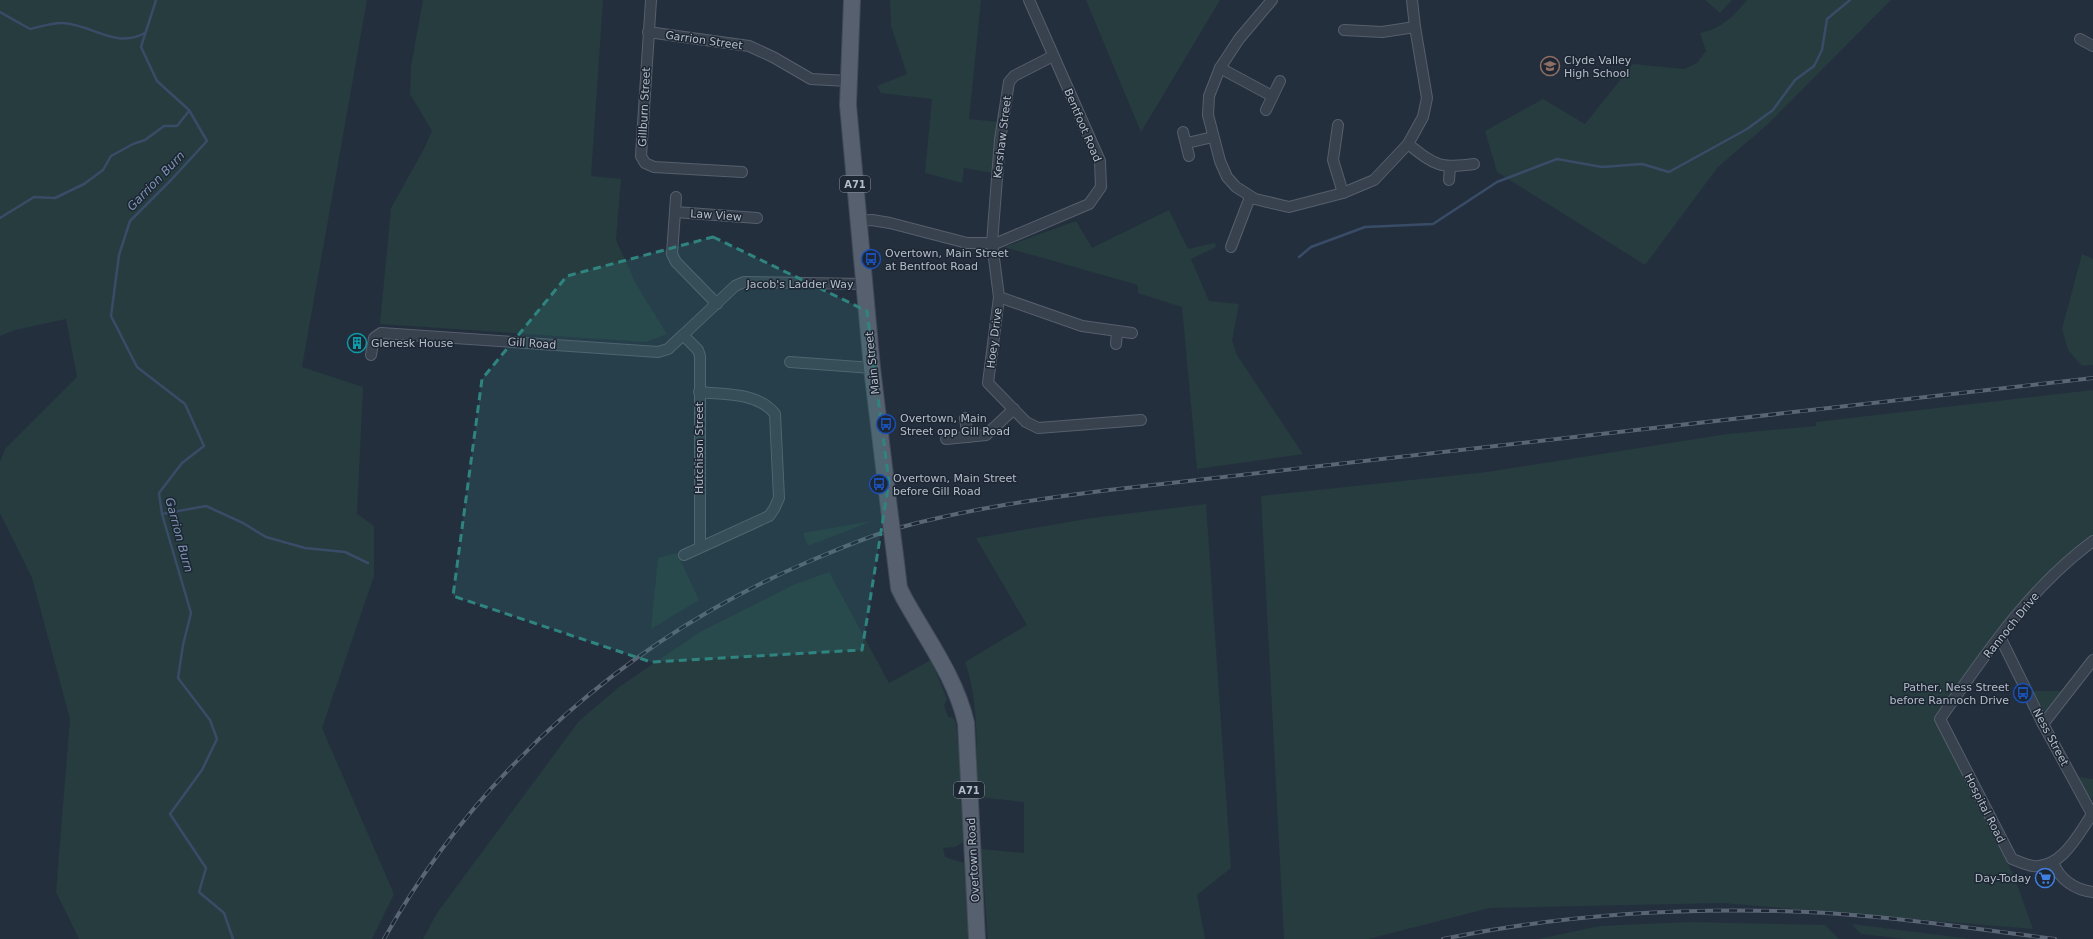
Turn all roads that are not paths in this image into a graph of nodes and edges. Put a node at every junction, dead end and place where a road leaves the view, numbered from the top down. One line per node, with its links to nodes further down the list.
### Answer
1 (651, 0): 8 (street, Gillburn Street)
2 (852, 0): 13 (main road, Main Street / A71)
3 (1029, 0): 11 (street, Bentfoot Road)
4 (1272, 0): 12 (street)
5 (1412, 0): 6 (street)
6 (1415, 27): 7 (street); 21 (street)
7 (1344, 30)
8 (648, 32): 13 (street, Garrion Street); 25 (street, Gillburn Street)
9 (2080, 38): 10 (street)
10 (2093, 46)
11 (1053, 56): 33 (street, Kershaw Street); 33 (street, Bentfoot Road)
12 (1220, 68): 15 (street); 19 (street)
13 (848, 81): 32 (main road, Main Street / A71)
14 (1280, 81): 15 (street)
15 (1272, 96): 16 (street)
16 (1266, 110)
17 (1338, 125): 27 (street)
18 (1183, 132): 20 (street)
19 (1213, 137): 20 (street); 29 (street)
20 (1187, 143): 22 (street)
21 (1408, 144): 24 (street); 27 (street)
22 (1189, 156)
23 (1474, 164): 24 (street)
24 (1450, 167): 26 (street)
25 (742, 172)
26 (1449, 180)
27 (1343, 193): 29 (street)
28 (676, 197): 30 (street, Law View)
29 (1250, 197): 34 (street)
30 (675, 212): 31 (street, Law View); 37 (street, Law View)
31 (757, 218)
32 (858, 221): 33 (street, Bentfoot Road); 35 (main road, Main Street / A71)
33 (992, 243): 36 (street, Hoey Drive)
34 (1231, 247)
35 (864, 284): 37 (street, Jacob's Ladder Way); 44 (main road, Main Street / A71)
36 (999, 297): 38 (street); 46 (street, Hoey Drive)
37 (717, 304): 40 (street, Jacob's Ladder Way)
38 (1118, 331): 39 (street); 41 (street)
39 (1132, 332)
40 (683, 335): 42 (street, Gill Road); 45 (street, Hutchison Street)
41 (1116, 344)
42 (371, 355)
43 (790, 362): 44 (street)
44 (872, 368): 56 (main road, Main Street / A71, bridge)
45 (699, 392): 52 (street, Hutchison Street); 52 (street)
46 (1014, 409): 48 (street, Hoey Drive); 49 (street)
47 (965, 418): 49 (street)
48 (1141, 420)
49 (968, 437): 50 (street)
50 (946, 439)
51 (2093, 541): 54 (street, Rannoch Drive)
52 (700, 547): 53 (street)
53 (684, 555)
54 (2000, 637): 57 (street, Rannoch Drive); 58 (street, Ness Street)
55 (2093, 660): 58 (street)
56 (963, 709): 62 (main road, Overtown Road / A71)
57 (1940, 718): 60 (street, Hospital Road)
58 (2043, 724): 59 (street, Ness Street)
59 (2093, 814): 60 (street)
60 (2053, 862): 61 (street)
61 (2093, 892)
62 (977, 939)

